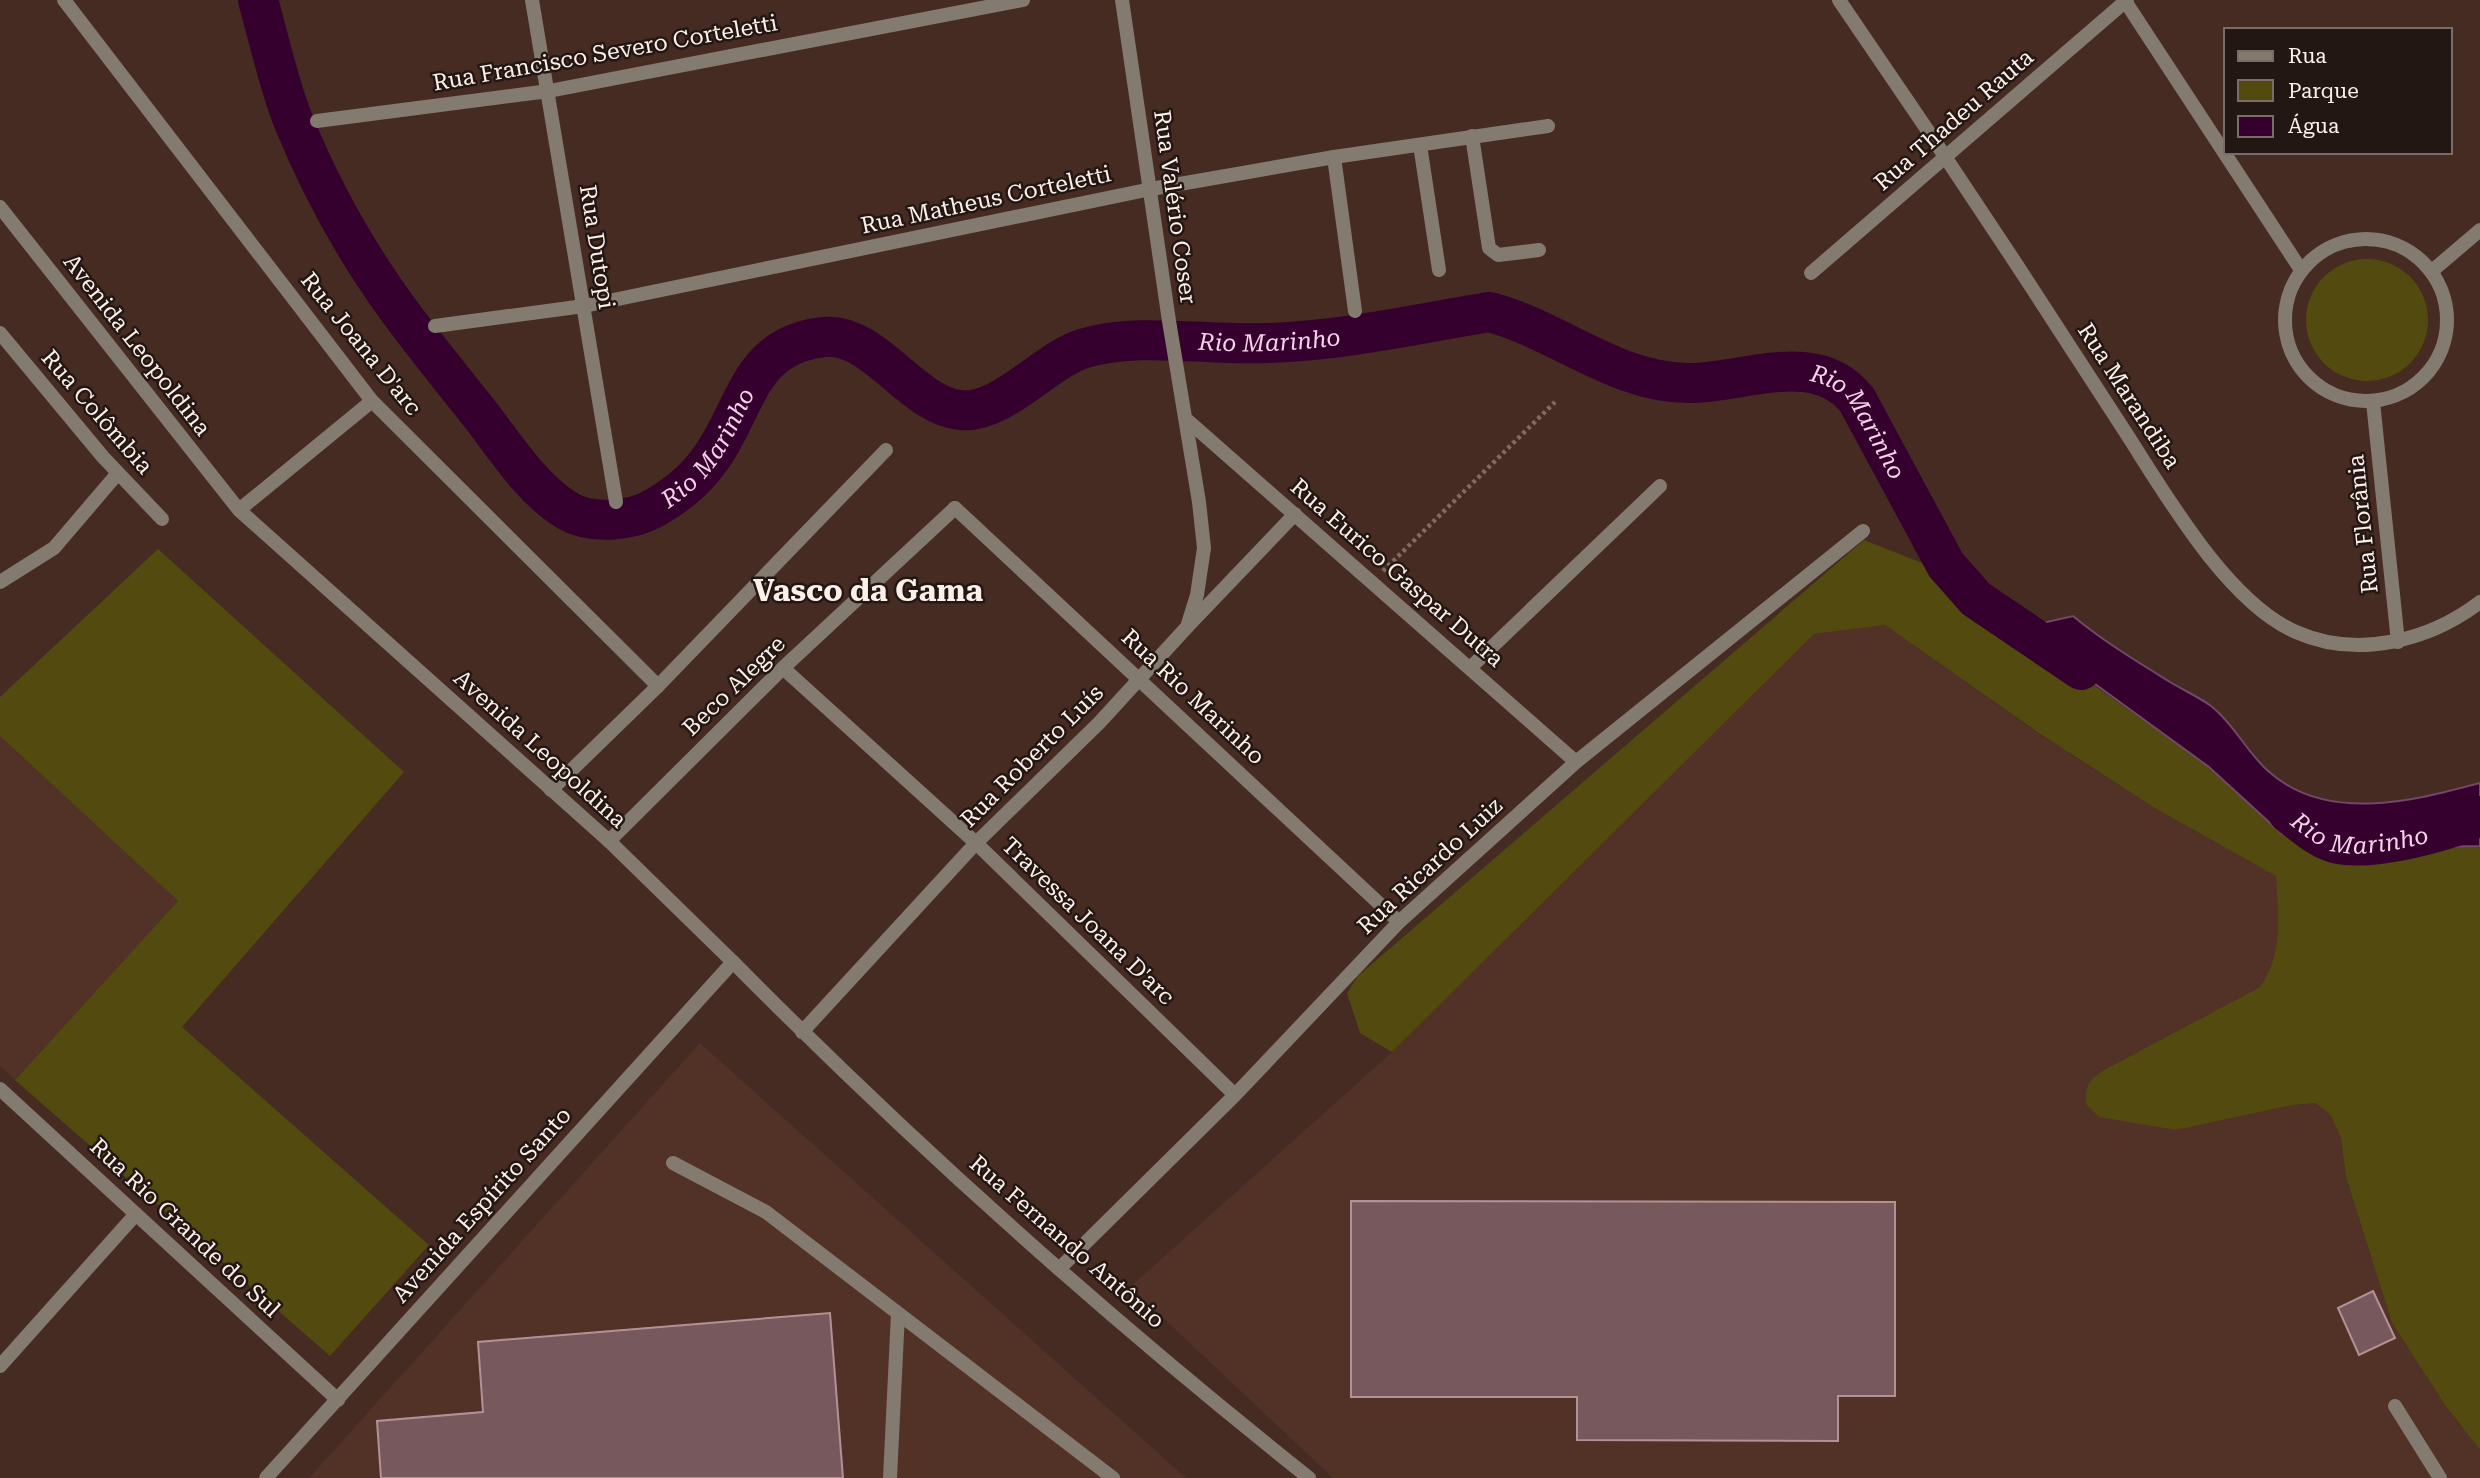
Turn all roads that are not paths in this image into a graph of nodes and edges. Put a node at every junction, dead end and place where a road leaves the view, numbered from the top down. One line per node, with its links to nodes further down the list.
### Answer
1 (64, 0): 28 (street, Rua Joana D'arc)
2 (532, 0): 7 (street, Rua Dutopi)
3 (1023, 0): 7 (street, Rua Francisco Severo Corteletti)
4 (1122, 0): 16 (street, Rua Valério Coser)
5 (1839, 0): 15 (street, Rua Marandiba)
6 (2126, 1): 12 (street); 15 (street, Rua Thadeu Rauta)
7 (549, 91): 8 (street, Rua Francisco Severo Corteletti); 24 (street, Rua Dutopi)
8 (317, 121)
9 (1548, 126): 10 (street, Rua Matheus Corteletti)
10 (1472, 136): 11 (street, Rua Matheus Corteletti); 19 (street)
11 (1420, 145): 14 (street, Rua Matheus Corteletti); 20 (street)
12 (2224, 152)
13 (2226, 154): 21 (street)
14 (1334, 157): 16 (street, Rua Matheus Corteletti); 25 (street)
15 (1947, 157): 23 (street, Rua Thadeu Rauta); 43 (street, Rua Marandiba)
16 (1151, 189): 24 (street, Rua Matheus Corteletti); 30 (street, Rua Valério Coser)
17 (0, 207): 36 (street, Avenida Leopoldina)
18 (2480, 230): 22 (street)
19 (1539, 250)
20 (1439, 270)
21 (2301, 270): 22 (street); 29 (street)
22 (2432, 271): 29 (street)
23 (1811, 273)
24 (584, 306): 26 (street, Rua Matheus Corteletti); 34 (street, Rua Dutopi)
25 (1355, 311)
26 (435, 326)
27 (1, 337): 32 (street, Rua Colômbia)
28 (372, 401): 36 (street); 47 (street, Rua Joana D'arc)
29 (2373, 401): 43 (street, Rua Florânia)
30 (1187, 420): 37 (street, Rua Eurico Gaspar Dutra); 42 (street, Rua Valério Coser)
31 (886, 450): 47 (street)
32 (118, 473): 38 (street, Rua Colômbia); 40 (street)
33 (1660, 486): 45 (street)
34 (616, 502)
35 (955, 508): 44 (street, Beco Alegre); 46 (street, Rua Rio Marinho)
36 (239, 510): 49 (street, Avenida Leopoldina)
37 (1295, 514): 42 (street, Rua Roberto Luís); 45 (street, Rua Eurico Gaspar Dutra)
38 (162, 519)
39 (1863, 531): 48 (street, Rua Ricardo Luiz)
40 (0, 582)
41 (2480, 602): 43 (street, Rua Marandiba)
42 (1187, 627): 46 (street, Rua Roberto Luís)
43 (2398, 642)
44 (783, 668): 50 (street, Beco Alegre); 51 (street, Travessa Joana D'arc)
45 (1470, 668): 48 (street, Rua Eurico Gaspar Dutra)
46 (1140, 679): 51 (street, Rua Roberto Luís); 52 (street, Rua Rio Marinho)
47 (658, 686): 49 (street)
48 (1576, 762): 52 (street, Rua Ricardo Luiz)
49 (551, 790): 50 (street, Avenida Leopoldina)
50 (609, 841): 53 (street, Avenida Leopoldina)
51 (976, 843): 54 (street, Rua Roberto Luís); 56 (street, Travessa Joana D'arc)
52 (1399, 922): 56 (street, Rua Ricardo Luiz)
53 (733, 962): 54 (street, Avenida Leopoldina); 62 (street, Avenida Espírito Santo)
54 (802, 1032): 59 (street, Rua Fernando Antônio)
55 (0, 1089): 58 (street, Rua Rio Grande do Sul)
56 (1235, 1095): 59 (street, Rua Ricardo Luiz)
57 (673, 1163): 60 (street)
58 (136, 1214): 61 (street); 62 (street, Rua Rio Grande do Sul)
59 (1059, 1269): 67 (street, Rua Fernando Antônio)
60 (898, 1314): 65 (street); 66 (street)
61 (0, 1366)
62 (338, 1400): 64 (street, Avenida Espírito Santo)
63 (2395, 1406): 68 (street)
64 (266, 1478)
65 (890, 1478)
66 (1113, 1478)
67 (1309, 1478)
68 (2440, 1478)

